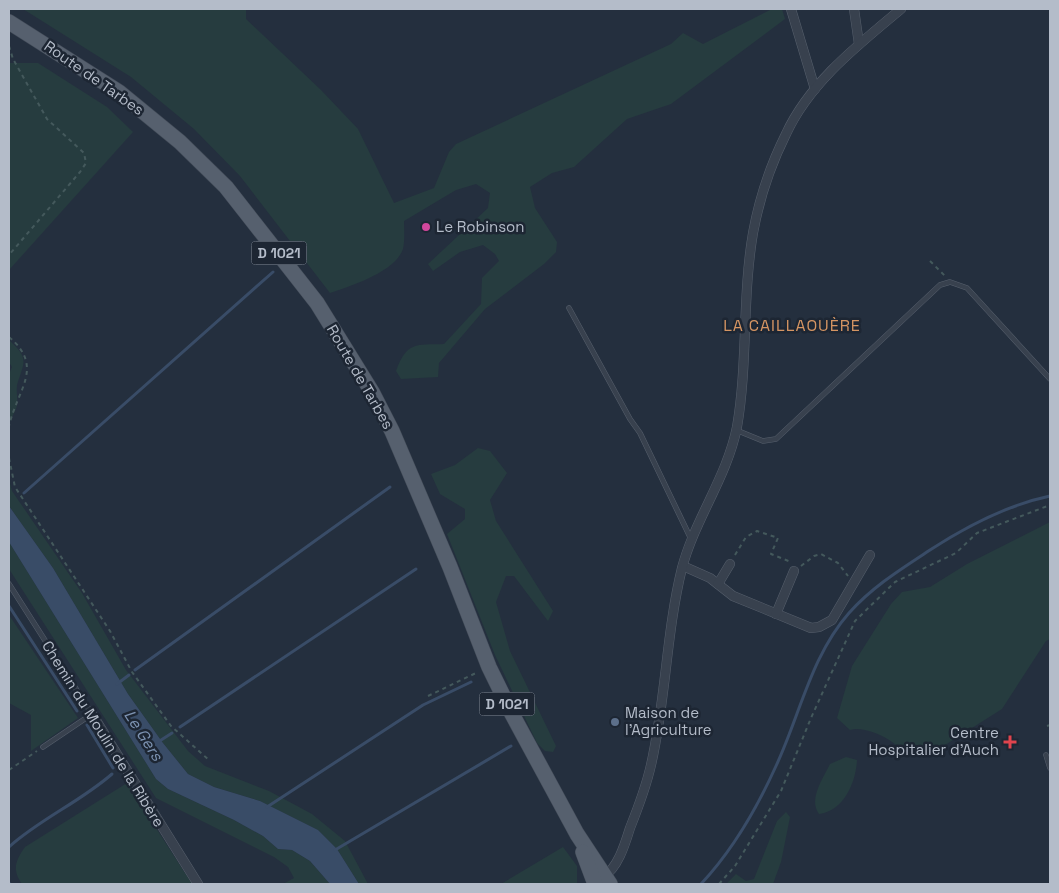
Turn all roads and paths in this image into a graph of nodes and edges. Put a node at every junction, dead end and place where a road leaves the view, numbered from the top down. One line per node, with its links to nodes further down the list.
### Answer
1 (791, 9): 7 (street)
2 (854, 9): 5 (street)
3 (900, 9): 5 (street)
4 (9, 22): 27 (main road, Route de Tarbes / D 1021)
5 (859, 44): 7 (street)
6 (9, 46): 8 (path)
7 (815, 89): 15 (street)
8 (9, 255)
9 (930, 261): 10 (path)
10 (946, 284): 13 (lane); 15 (lane)
11 (569, 308): 18 (lane)
12 (9, 337): 14 (path)
13 (1050, 379)
14 (9, 426)
15 (736, 430): 18 (street)
16 (9, 458): 32 (path)
17 (1050, 505): 37 (path)
18 (692, 540): 21 (street)
19 (870, 555): 23 (street)
20 (730, 564): 22 (path); 25 (street)
21 (683, 566): 25 (street); 35 (street)
22 (794, 571): 23 (path); 26 (street)
23 (856, 581): 26 (street)
24 (9, 584): 29 (lane, Chemin du Moulin de la Ribère)
25 (718, 584): 26 (street)
26 (776, 614)
27 (489, 667): 28 (path); 35 (main road, Route de Tarbes / D 1021)
28 (428, 696)
29 (92, 714): 30 (lane); 36 (street, Chemin du Moulin de la Ribère)
30 (43, 747): 34 (path)
31 (1046, 755): 33 (lane)
32 (210, 761)
33 (1050, 768)
34 (9, 770)
35 (601, 881)
36 (198, 884)
37 (719, 884)

